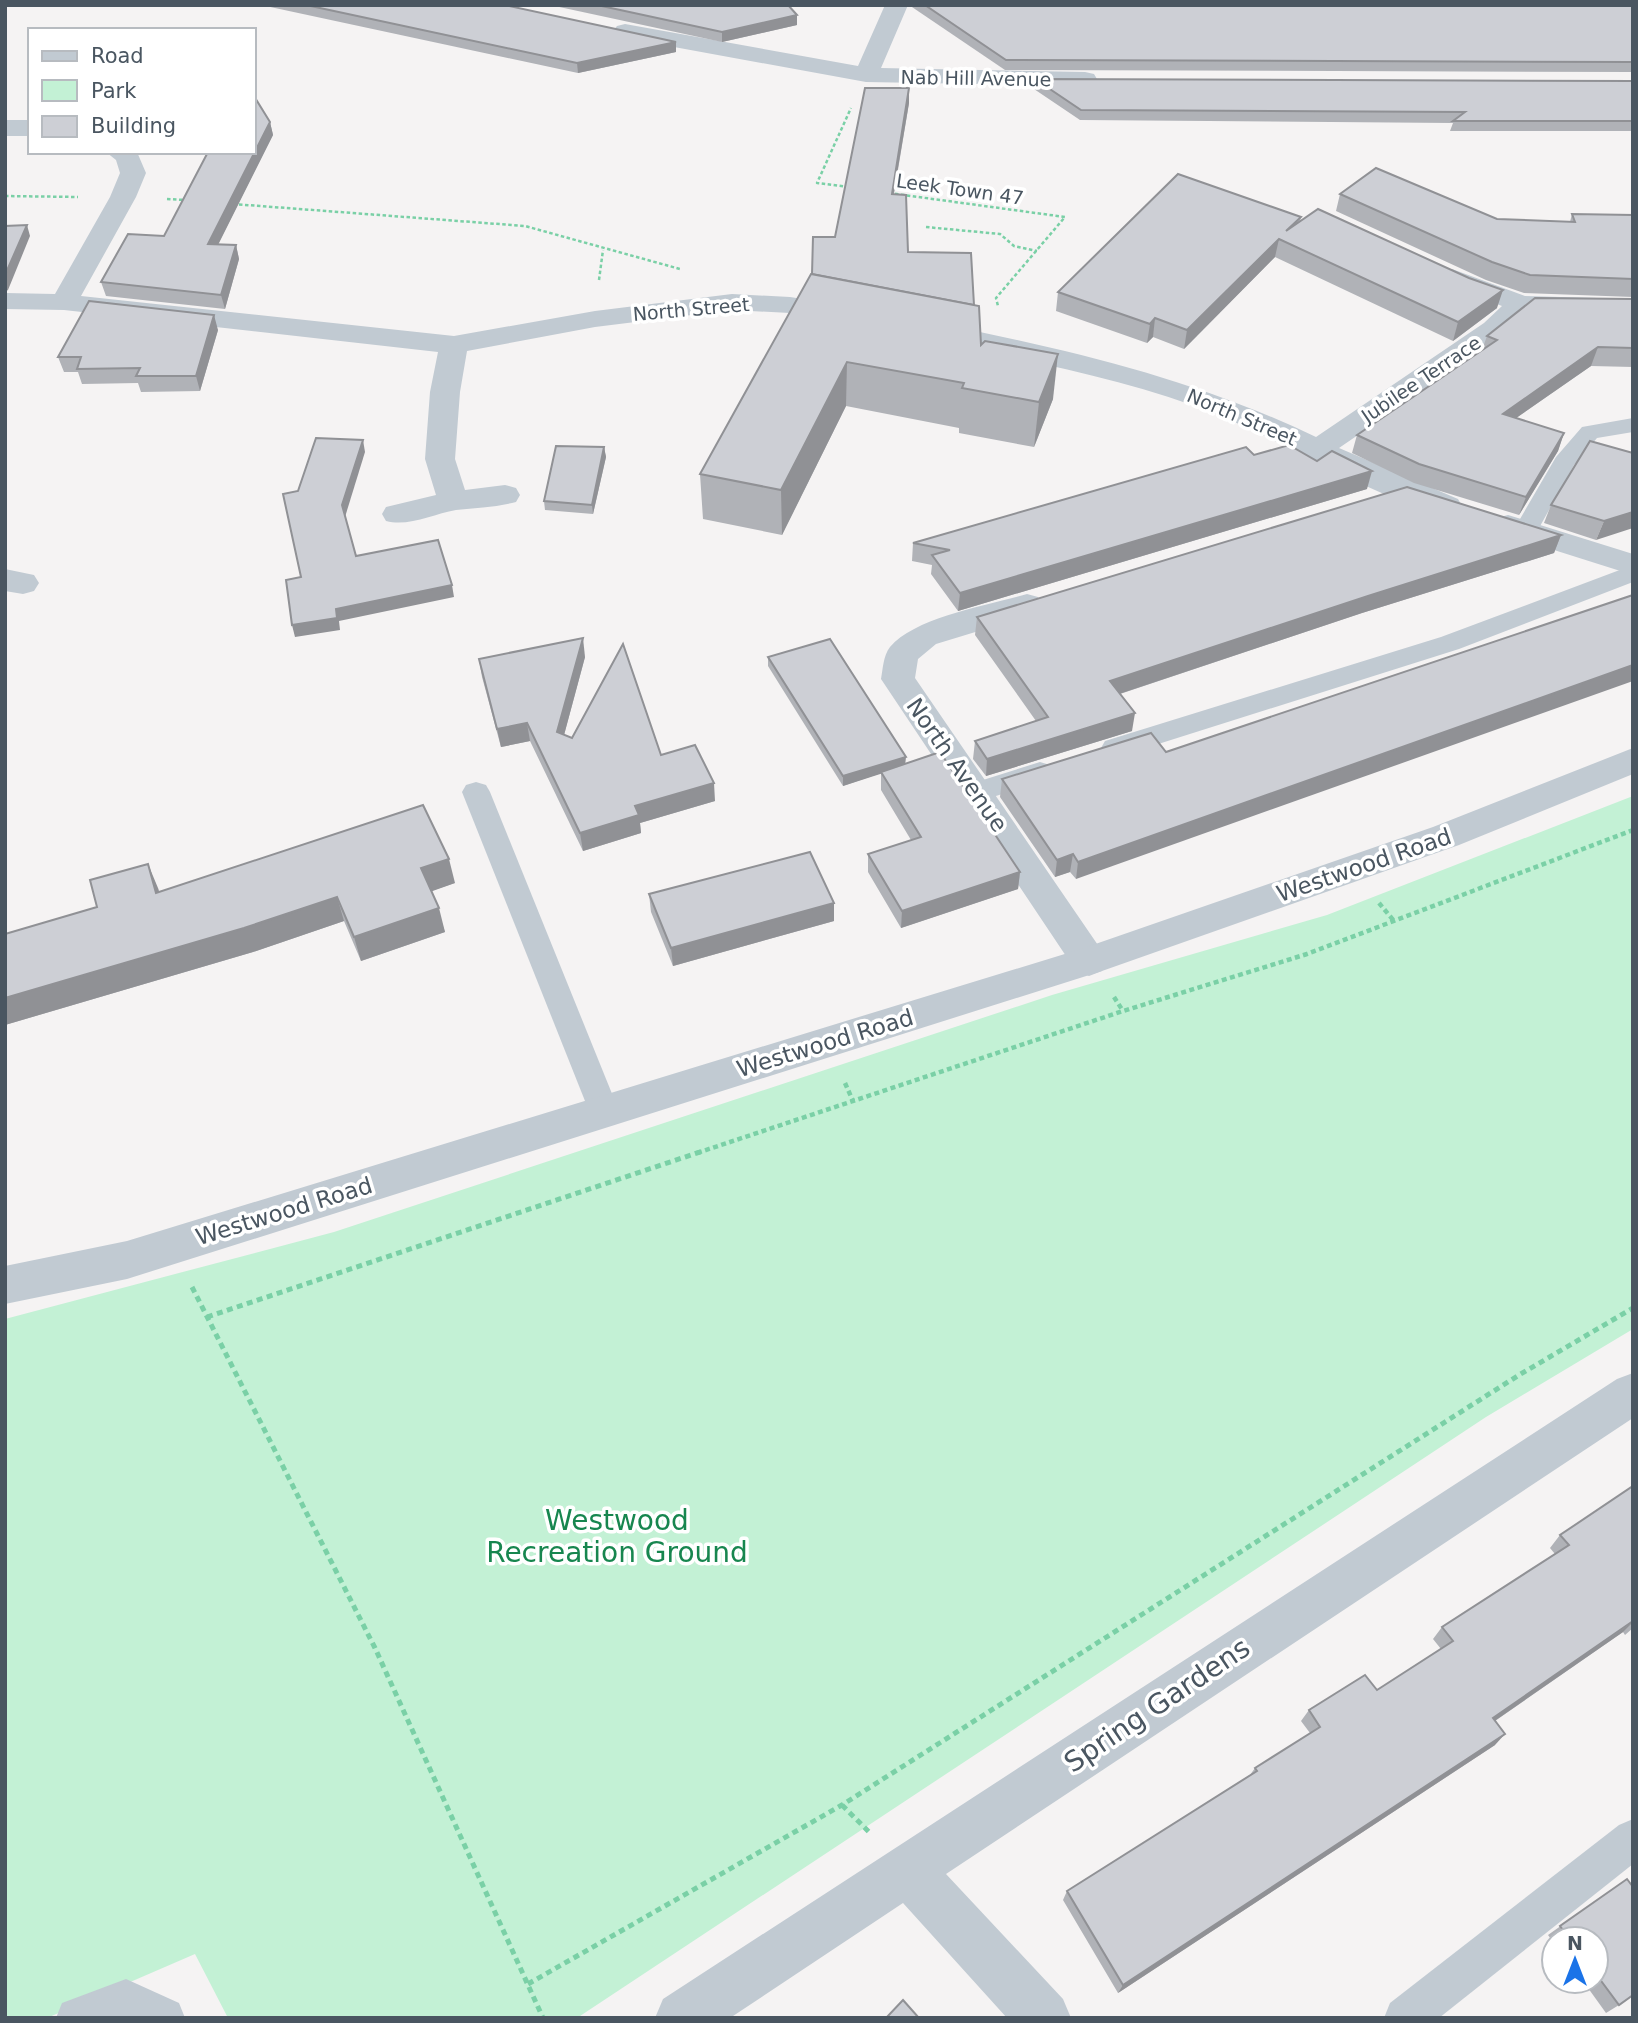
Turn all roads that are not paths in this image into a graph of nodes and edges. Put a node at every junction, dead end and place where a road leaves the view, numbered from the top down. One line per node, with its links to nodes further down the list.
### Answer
1 (897, 5): 3 (street, Nab Hill Avenue)
2 (607, 27): 3 (street, Nab Hill Avenue)
3 (866, 75): 4 (street, Nab Hill Avenue)
4 (1105, 79)
5 (5, 128): 6 (street)
6 (28, 128)
7 (124, 154): 10 (street)
8 (1427, 266): 11 (street)
9 (5, 301): 10 (street, North Street)
10 (64, 302): 13 (street, North Street)
11 (1521, 304): 12 (street); 15 (street, Jubilee Terrace)
12 (1633, 307)
13 (454, 345): 15 (street, North Street); 18 (street)
14 (1633, 425): 21 (lane)
15 (1318, 449): 16 (street, North Street)
16 (1402, 492): 19 (street); 21 (street, North Street)
17 (505, 495): 18 (street)
18 (453, 501): 20 (street)
19 (1366, 503)
20 (397, 514)
21 (1525, 531): 22 (street, North Street)
22 (1633, 565)
23 (1633, 573): 25 (lane)
24 (1058, 595): 29 (street, North Avenue)
25 (1095, 754)
26 (1633, 760): 30 (street, Westwood Road)
27 (1069, 763): 29 (lane)
28 (476, 792): 31 (lane)
29 (977, 792): 30 (street, North Avenue)
30 (1088, 961): 31 (street, Westwood Road)
31 (604, 1111): 32 (street, Westwood Road)
32 (5, 1285)
33 (1633, 1393): 35 (street, Spring Gardens)
34 (1633, 1839): 40 (lane)
35 (908, 1871): 38 (street, Spring Gardens); 39 (street)
36 (77, 2018): 37 (lane)
37 (164, 2018)
38 (682, 2018)
39 (1044, 2018)
40 (1405, 2018)

